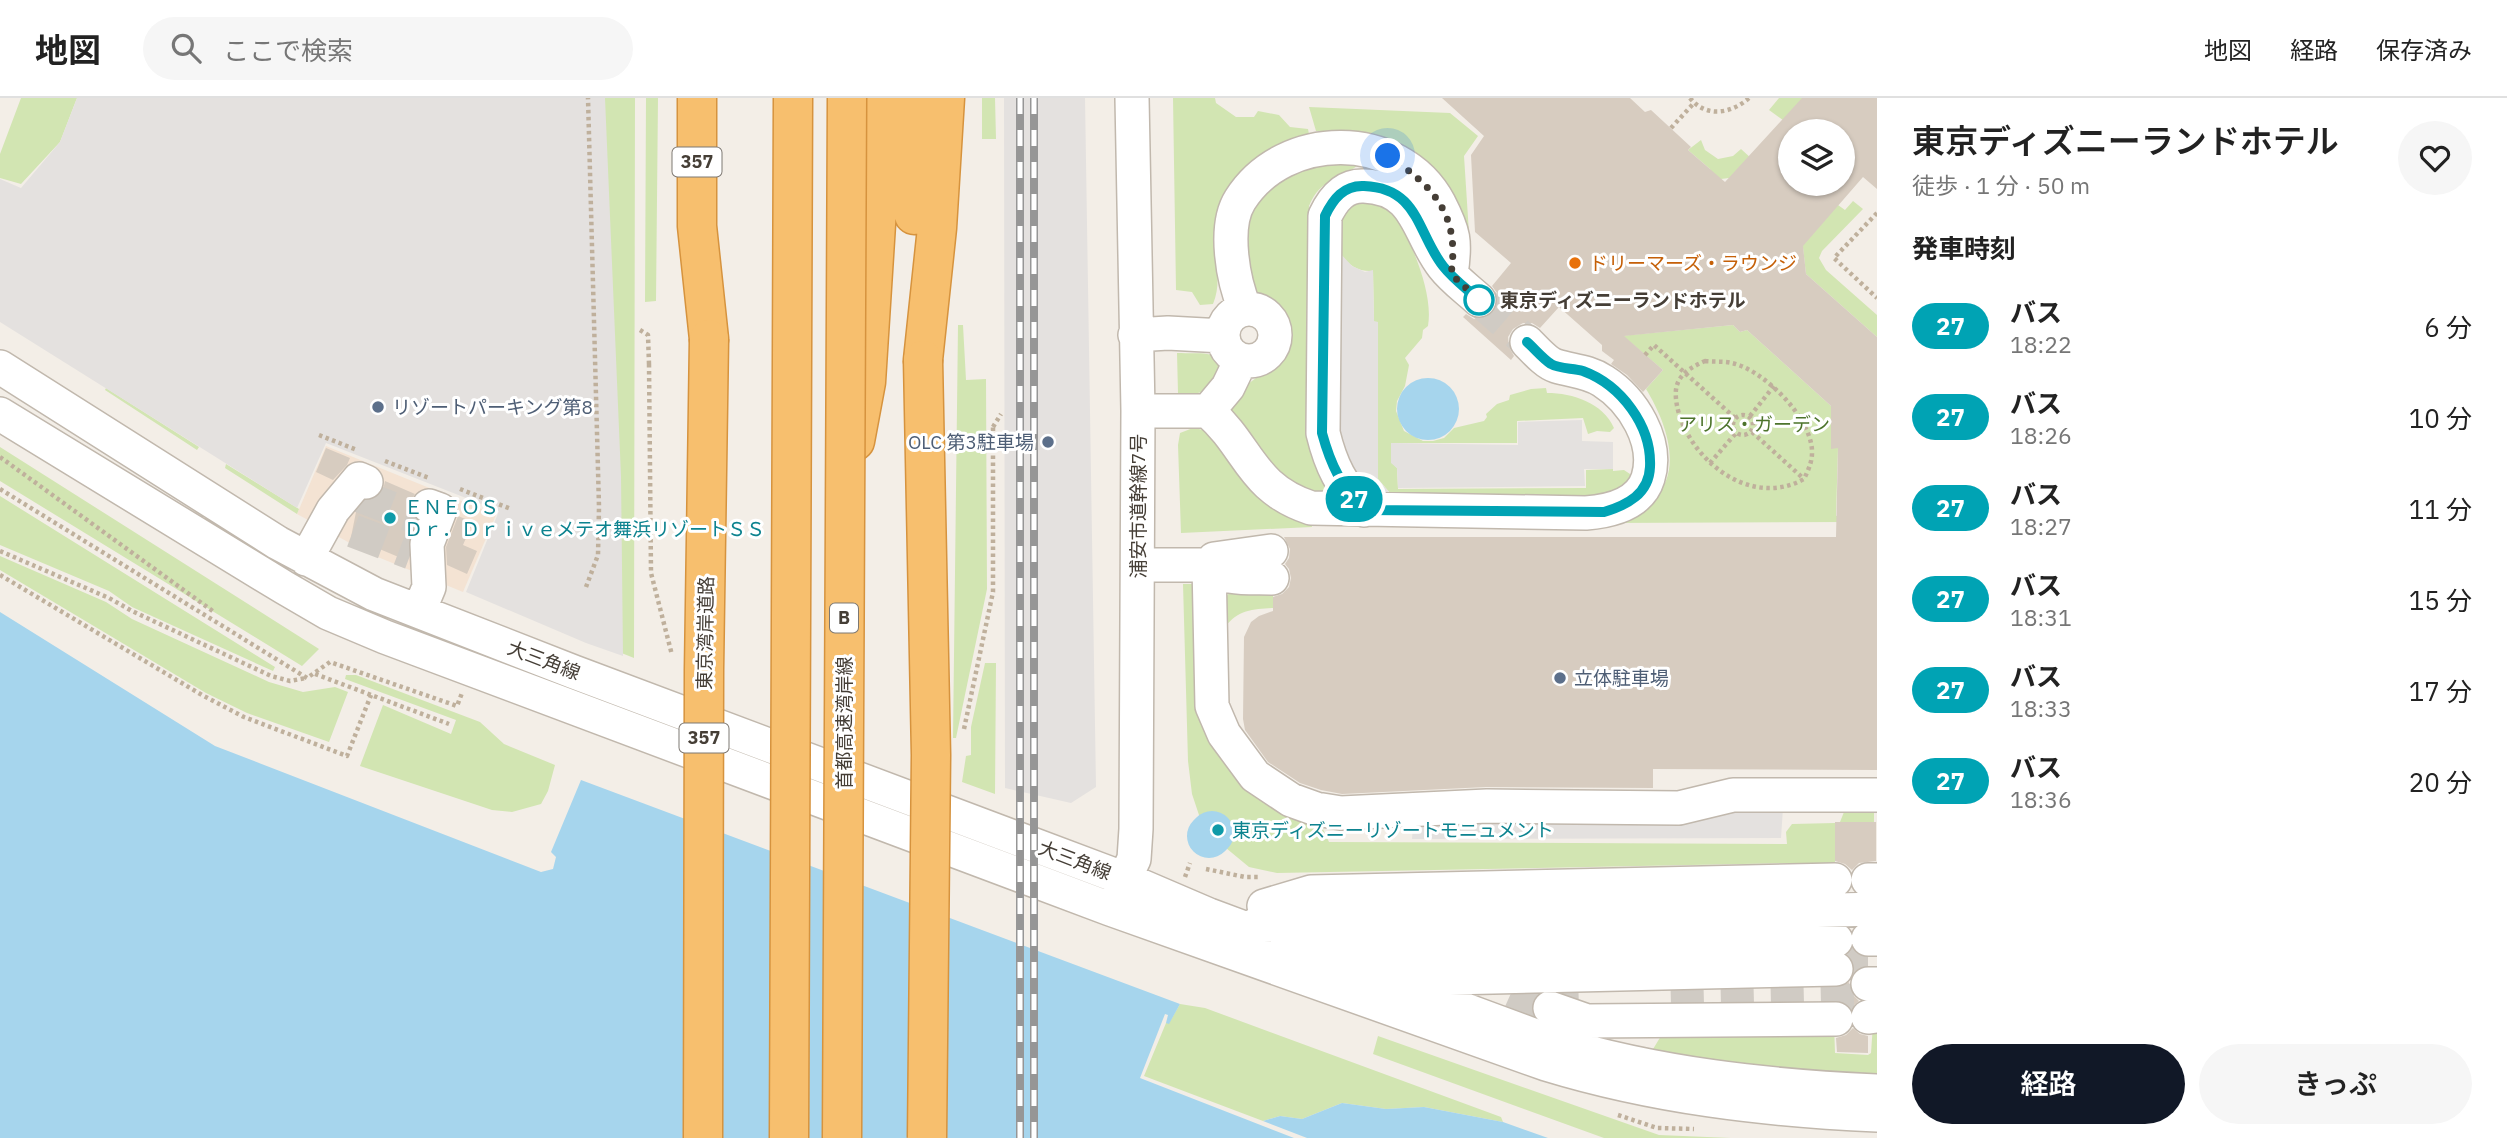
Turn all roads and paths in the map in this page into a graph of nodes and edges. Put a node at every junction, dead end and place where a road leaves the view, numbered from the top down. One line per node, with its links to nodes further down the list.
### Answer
1 (588, 98): 53 (path)
2 (697, 98): 20 (highway, 東京湾岸道路 / 357)
3 (722, 98): 20 (highway, 東京湾岸道路 / 357)
4 (793, 98): 76 (highway, bridge)
5 (847, 98): 42 (highway, 首都高速湾岸線 / B, bridge)
6 (884, 98): 42 (highway, bridge)
7 (914, 98): 24 (highway)
8 (945, 98): 24 (highway)
9 (1132, 98): 19 (street, 浦安市道幹線7号)
10 (1749, 98): 11 (path)
11 (1692, 100): 12 (path)
12 (1671, 128)
13 (1877, 213): 15 (path)
14 (1451, 274): 16 (street); 17 (street); 45 (street)
15 (1877, 298)
16 (1479, 300)
17 (1245, 309): 22 (street); 22 (street)
18 (640, 330): 56 (path, bridge)
19 (1135, 335): 22 (street); 28 (street, 浦安市道幹線7号)
20 (709, 339): 75 (highway, 東京湾岸道路 / 357, bridge)
21 (1527, 342): 45 (street)
22 (1232, 348): 29 (street)
23 (1645, 355): 26 (path)
24 (923, 360): 78 (highway, bridge)
25 (0, 367): 48 (street, 大三角線)
26 (1684, 373): 27 (path); 33 (path); 38 (path)
27 (1774, 386): 32 (path); 39 (path)
28 (1138, 411): 29 (street); 50 (street, 浦安市道幹線7号)
29 (1208, 411): 45 (street)
30 (0, 414): 65 (street, 大三角線)
31 (1000, 414): 62 (path, bridge)
32 (1749, 416): 33 (path); 34 (path)
33 (1735, 418): 35 (path)
34 (1752, 432): 35 (path); 39 (path)
35 (1736, 433): 38 (path)
36 (319, 435): 43 (path)
37 (0, 457): 55 (path)
38 (1710, 463): 39 (path)
39 (1804, 479)
40 (0, 489): 58 (path)
41 (460, 489): 44 (path)
42 (844, 494): 77 (highway, 首都高速湾岸線 / B, bridge)
43 (355, 495): 46 (path); 48 (street)
44 (511, 509)
45 (1364, 510)
46 (425, 528): 54 (street)
47 (0, 551): 58 (path)
48 (306, 559): 54 (street, 大三角線)
49 (1271, 564): 51 (street)
50 (1138, 565): 51 (street); 64 (street, 浦安市道幹線7号)
51 (1209, 565): 63 (street)
52 (0, 575): 60 (path)
53 (586, 587)
54 (419, 611): 64 (street, 大三角線)
55 (214, 612)
56 (674, 663)
57 (314, 673): 58 (path); 59 (path); 60 (path)
58 (307, 678)
59 (463, 689)
60 (371, 695): 61 (path)
61 (449, 724)
62 (963, 732)
63 (1877, 795)
64 (1125, 879): 65 (street, 浦安市道幹線7号); 66 (street, 大三角線)
65 (1110, 909): 74 (street, 大三角線)
66 (1222, 920): 67 (street, 大三角線); 68 (street); 68 (street)
67 (1275, 939): 68 (street); 69 (street, 大三角線)
68 (1862, 947): 69 (street); 70 (street); 71 (street); 72 (street)
69 (1308, 953): 70 (street, 大三角線)
70 (1346, 966): 71 (street, 大三角線)
71 (1386, 979): 73 (street, 大三角線)
72 (1550, 1008)
73 (1877, 1091)
74 (1877, 1115)
75 (703, 1138)
76 (789, 1138)
77 (842, 1138)
78 (927, 1138)

